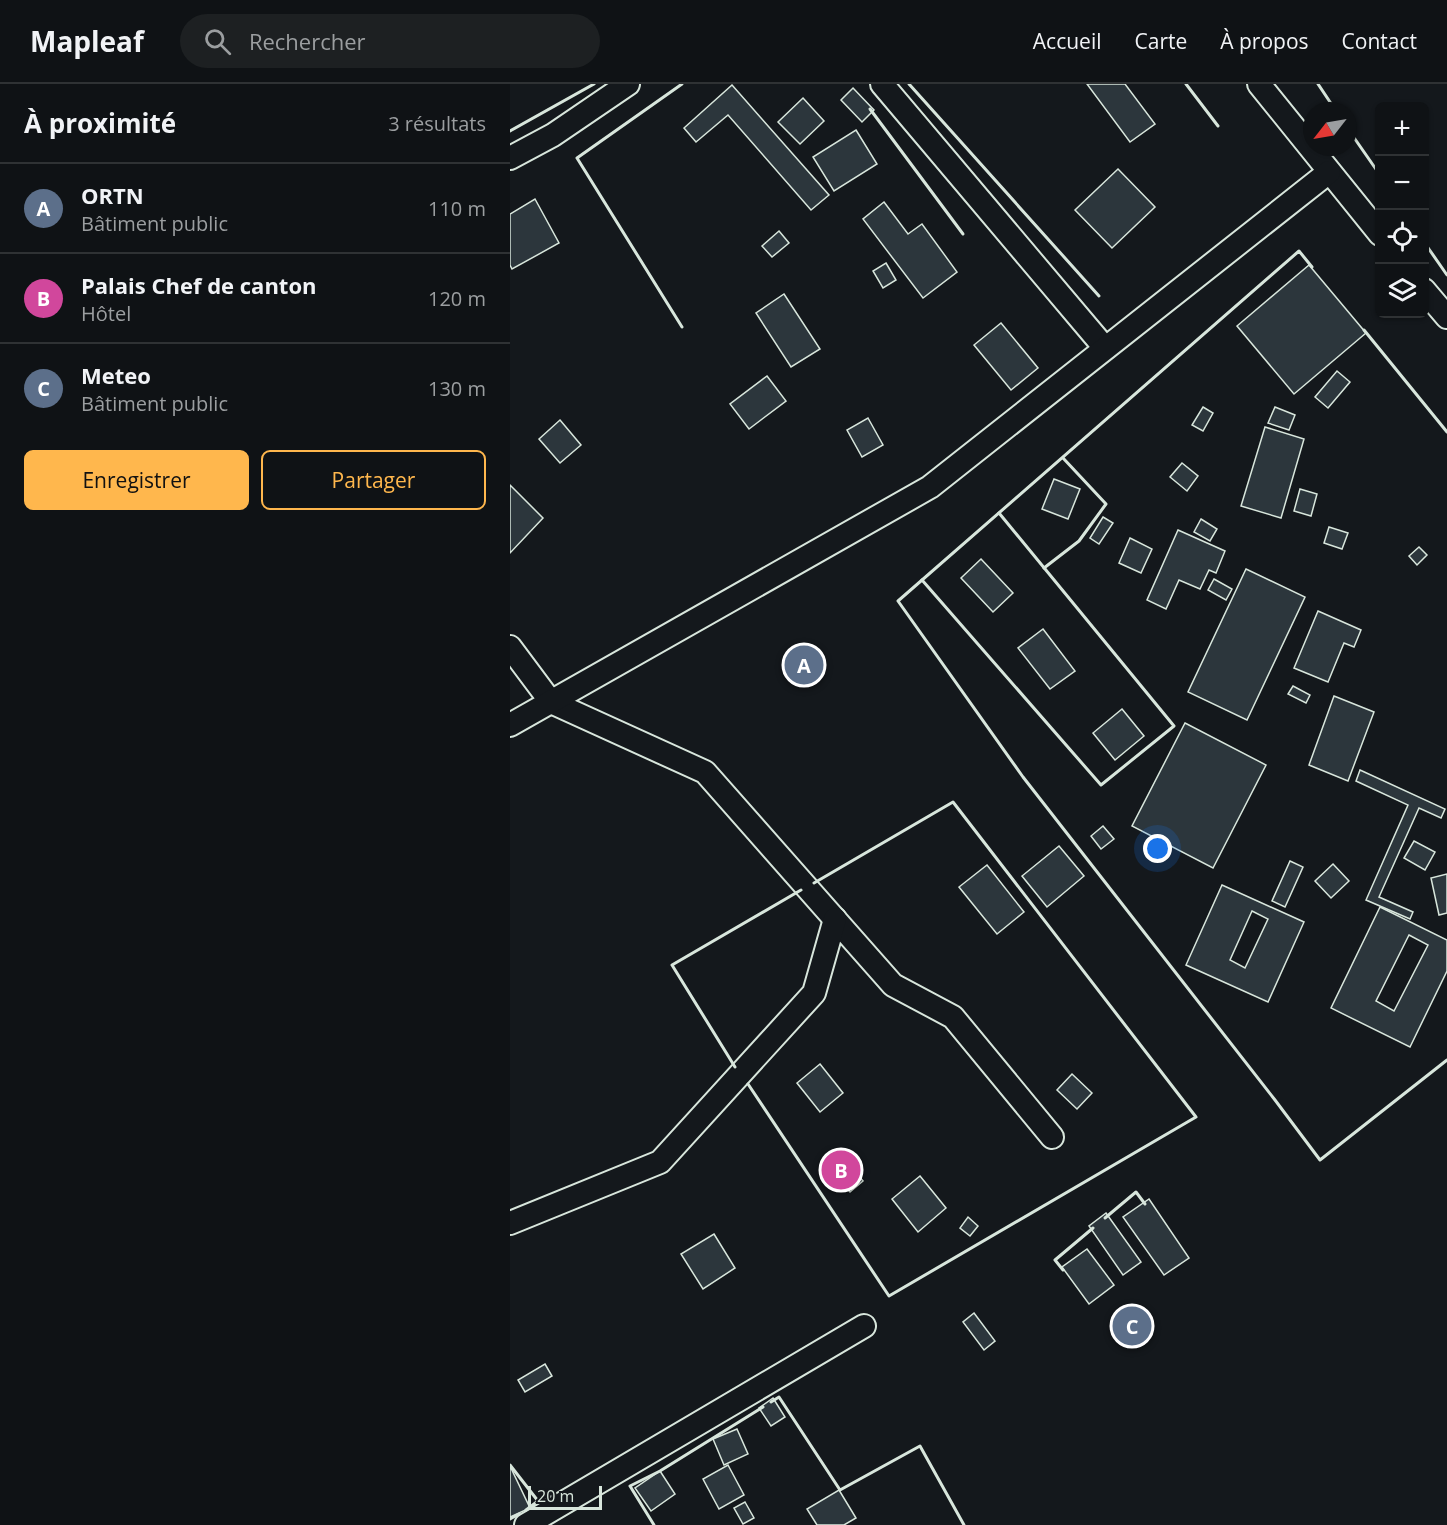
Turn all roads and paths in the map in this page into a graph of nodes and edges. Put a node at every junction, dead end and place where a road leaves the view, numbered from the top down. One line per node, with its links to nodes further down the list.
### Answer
1 (628, 84): 4 (street)
2 (882, 84): 9 (street)
3 (1259, 84): 5 (street)
4 (510, 158)
5 (1329, 171): 6 (street); 9 (street)
6 (1375, 228)
7 (1429, 295): 8 (street)
8 (1447, 318)
9 (1105, 348): 11 (street)
10 (510, 647): 11 (street)
11 (551, 702): 12 (street); 13 (street)
12 (510, 725)
13 (835, 919): 14 (street); 15 (street)
14 (1052, 1137)
15 (510, 1222)
16 (864, 1326): 17 (street)
17 (526, 1525)

